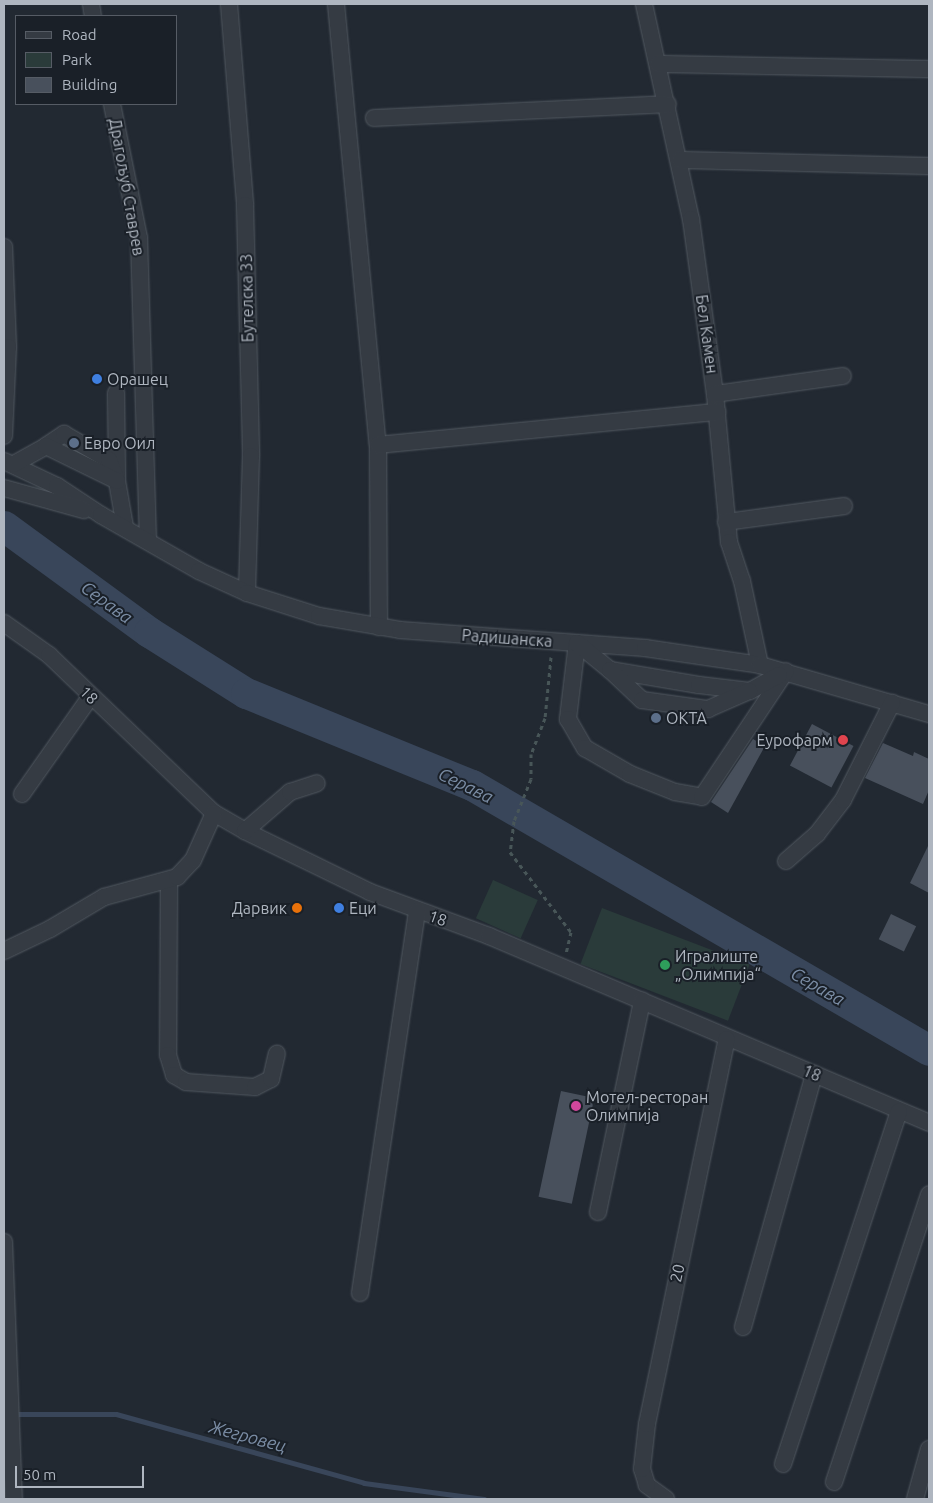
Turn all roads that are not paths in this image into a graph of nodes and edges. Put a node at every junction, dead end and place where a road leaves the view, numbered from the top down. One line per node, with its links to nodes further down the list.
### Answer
1 (229, 4): 26 (street, Бутелска 33)
2 (336, 4): 17 (street)
3 (644, 4): 4 (street, Бел Камен)
4 (658, 64): 5 (street); 6 (street, Бел Камен)
5 (929, 69)
6 (668, 104): 8 (street); 9 (street, Бел Камен)
7 (112, 105): 25 (street, Драгољуб Ставрев)
8 (374, 118)
9 (680, 160): 10 (street); 14 (street, Бел Камен)
10 (929, 166)
11 (4, 247): 16 (street)
12 (842, 376): 14 (street)
13 (116, 393): 19 (street)
14 (716, 394): 15 (street, Бел Камен)
15 (717, 412): 17 (street); 23 (street, Бел Камен)
16 (4, 436)
17 (378, 445): 28 (street)
18 (9, 462): 19 (street); 22 (street, Радишанска)
19 (117, 481): 24 (street)
20 (4, 488): 22 (street, Радишанска)
21 (844, 506): 23 (street)
22 (101, 515): 24 (street, Радишанска)
23 (726, 522): 30 (street, Бел Камен)
24 (125, 527): 25 (street, Радишанска)
25 (148, 541): 26 (street, Радишанска)
26 (246, 593): 28 (street, Радишанска)
27 (4, 623): 34 (street, 18)
28 (379, 627): 29 (street, Радишанска)
29 (578, 643): 30 (street, Радишанска); 31 (street); 32 (street)
30 (760, 665): 32 (street, Радишанска)
31 (610, 670): 33 (street); 33 (street)
32 (786, 671): 33 (street); 35 (street, Радишанска)
33 (750, 691)
34 (90, 696): 38 (street); 39 (street, 18)
35 (892, 703): 36 (street, Радишанска); 41 (street)
36 (929, 714)
37 (317, 783): 40 (street)
38 (22, 794)
39 (214, 813): 40 (street, 18); 42 (street)
40 (245, 831): 43 (street, 18)
41 (786, 861)
42 (169, 880): 44 (street); 47 (street)
43 (418, 911): 45 (street, 18); 54 (street)
44 (4, 951)
45 (642, 1001): 46 (street, 18); 52 (street)
46 (727, 1038): 48 (street, 18); 60 (street, 20)
47 (277, 1054)
48 (814, 1074): 49 (street, 18); 55 (street)
49 (899, 1112): 50 (street, 18); 57 (street)
50 (929, 1123)
51 (929, 1194): 58 (street)
52 (598, 1212)
53 (4, 1242): 59 (street)
54 (360, 1293)
55 (744, 1327)
56 (929, 1449): 61 (street)
57 (783, 1464)
58 (834, 1482)
59 (11, 1496)
60 (666, 1499)
61 (915, 1499)

